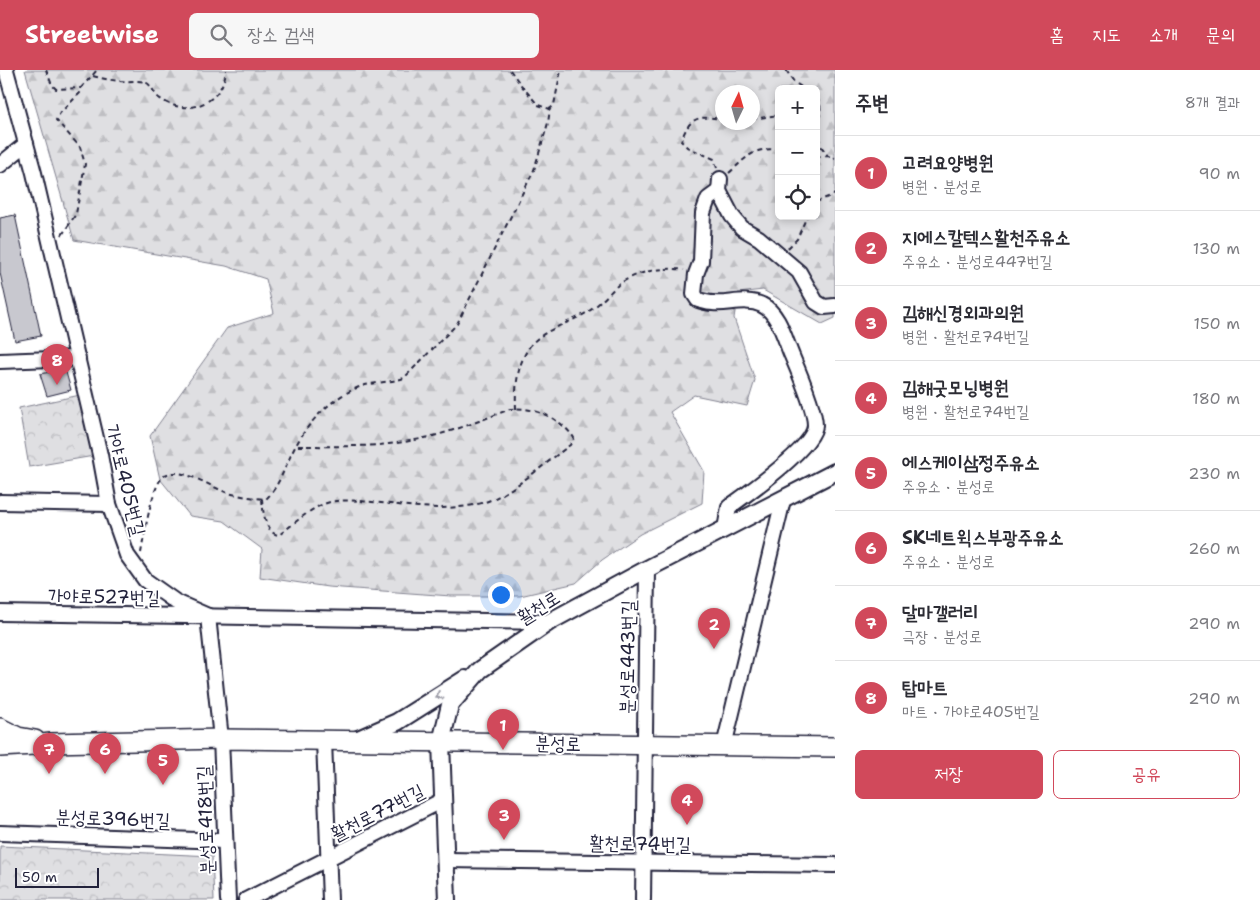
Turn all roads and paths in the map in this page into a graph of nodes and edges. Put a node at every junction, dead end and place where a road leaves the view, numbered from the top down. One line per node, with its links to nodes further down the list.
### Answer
1 (6, 70): 17 (street, 가야로405번길)
2 (46, 70): 10 (path)
3 (97, 70): 8 (path)
4 (226, 70): 8 (path)
5 (510, 70): 12 (path)
6 (561, 70): 12 (path)
7 (786, 70): 9 (path)
8 (93, 76): 10 (path)
9 (798, 85)
10 (81, 88): 28 (path)
11 (821, 103): 13 (path)
12 (550, 109): 35 (path)
13 (820, 115)
14 (775, 116): 16 (path)
15 (715, 118): 24 (path)
16 (760, 118)
17 (26, 144): 23 (street); 28 (street, 가야로405번길)
18 (820, 145): 20 (path)
19 (775, 150): 24 (path)
20 (828, 156): 21 (path); 22 (path)
21 (820, 157)
22 (835, 158)
23 (0, 165)
24 (720, 185): 29 (street); 30 (street)
25 (835, 194): 26 (path)
26 (820, 200)
27 (804, 220): 29 (path)
28 (51, 245): 32 (street, 가야로405번길)
29 (779, 256): 31 (street)
30 (696, 274): 34 (path); 41 (street)
31 (835, 306)
32 (78, 358): 33 (street); 40 (street, 가야로405번길)
33 (0, 361)
34 (516, 409): 35 (path); 37 (path)
35 (296, 446): 37 (path)
36 (835, 472): 38 (street, 활천로)
37 (262, 499): 43 (path)
38 (783, 500): 41 (street, 활천로); 56 (street)
39 (0, 502): 40 (street)
40 (110, 504): 43 (street, 가야로405번길)
41 (725, 529): 42 (street, 활천로)
42 (647, 569): 46 (street, 활천로); 54 (street, 분성로443번길)
43 (136, 570): 45 (street, 가야로405번길)
44 (0, 613): 45 (street, 가야로527번길)
45 (208, 616): 46 (street, 가야로405번길); 49 (street)
46 (549, 622): 47 (street, 활천로)
47 (480, 670): 51 (street, one-way to 51); 52 (street, 활천로)
48 (0, 728): 53 (main road)
49 (221, 739): 50 (main road, 분성로); 53 (main road, 분성로); 60 (street, 분성로418번길)
50 (324, 740): 51 (main road, 분성로); 61 (street, 활천로77번길)
51 (355, 741): 52 (main road, 분성로)
52 (441, 742): 54 (main road, 분성로); 58 (street, 활천로)
53 (51, 743): 55 (main road, 분성로)
54 (644, 745): 56 (main road, 분성로); 63 (street, 분성로443번길)
55 (0, 746)
56 (724, 746): 57 (main road, 분성로)
57 (835, 747)
58 (443, 800): 61 (street, 활천로77번길); 62 (street, 활천로)
59 (0, 833): 60 (street, 분성로396번길)
60 (225, 841): 65 (street, 분성로418번길)
61 (329, 858): 66 (street, 활천로77번길); 67 (street)
62 (446, 860): 63 (street, 활천로74번길); 68 (street, 활천로)
63 (644, 862): 64 (street, 활천로74번길); 69 (street, 분성로443번길)
64 (835, 865)
65 (228, 900)
66 (246, 900)
67 (330, 900)
68 (447, 900)
69 (643, 900)

